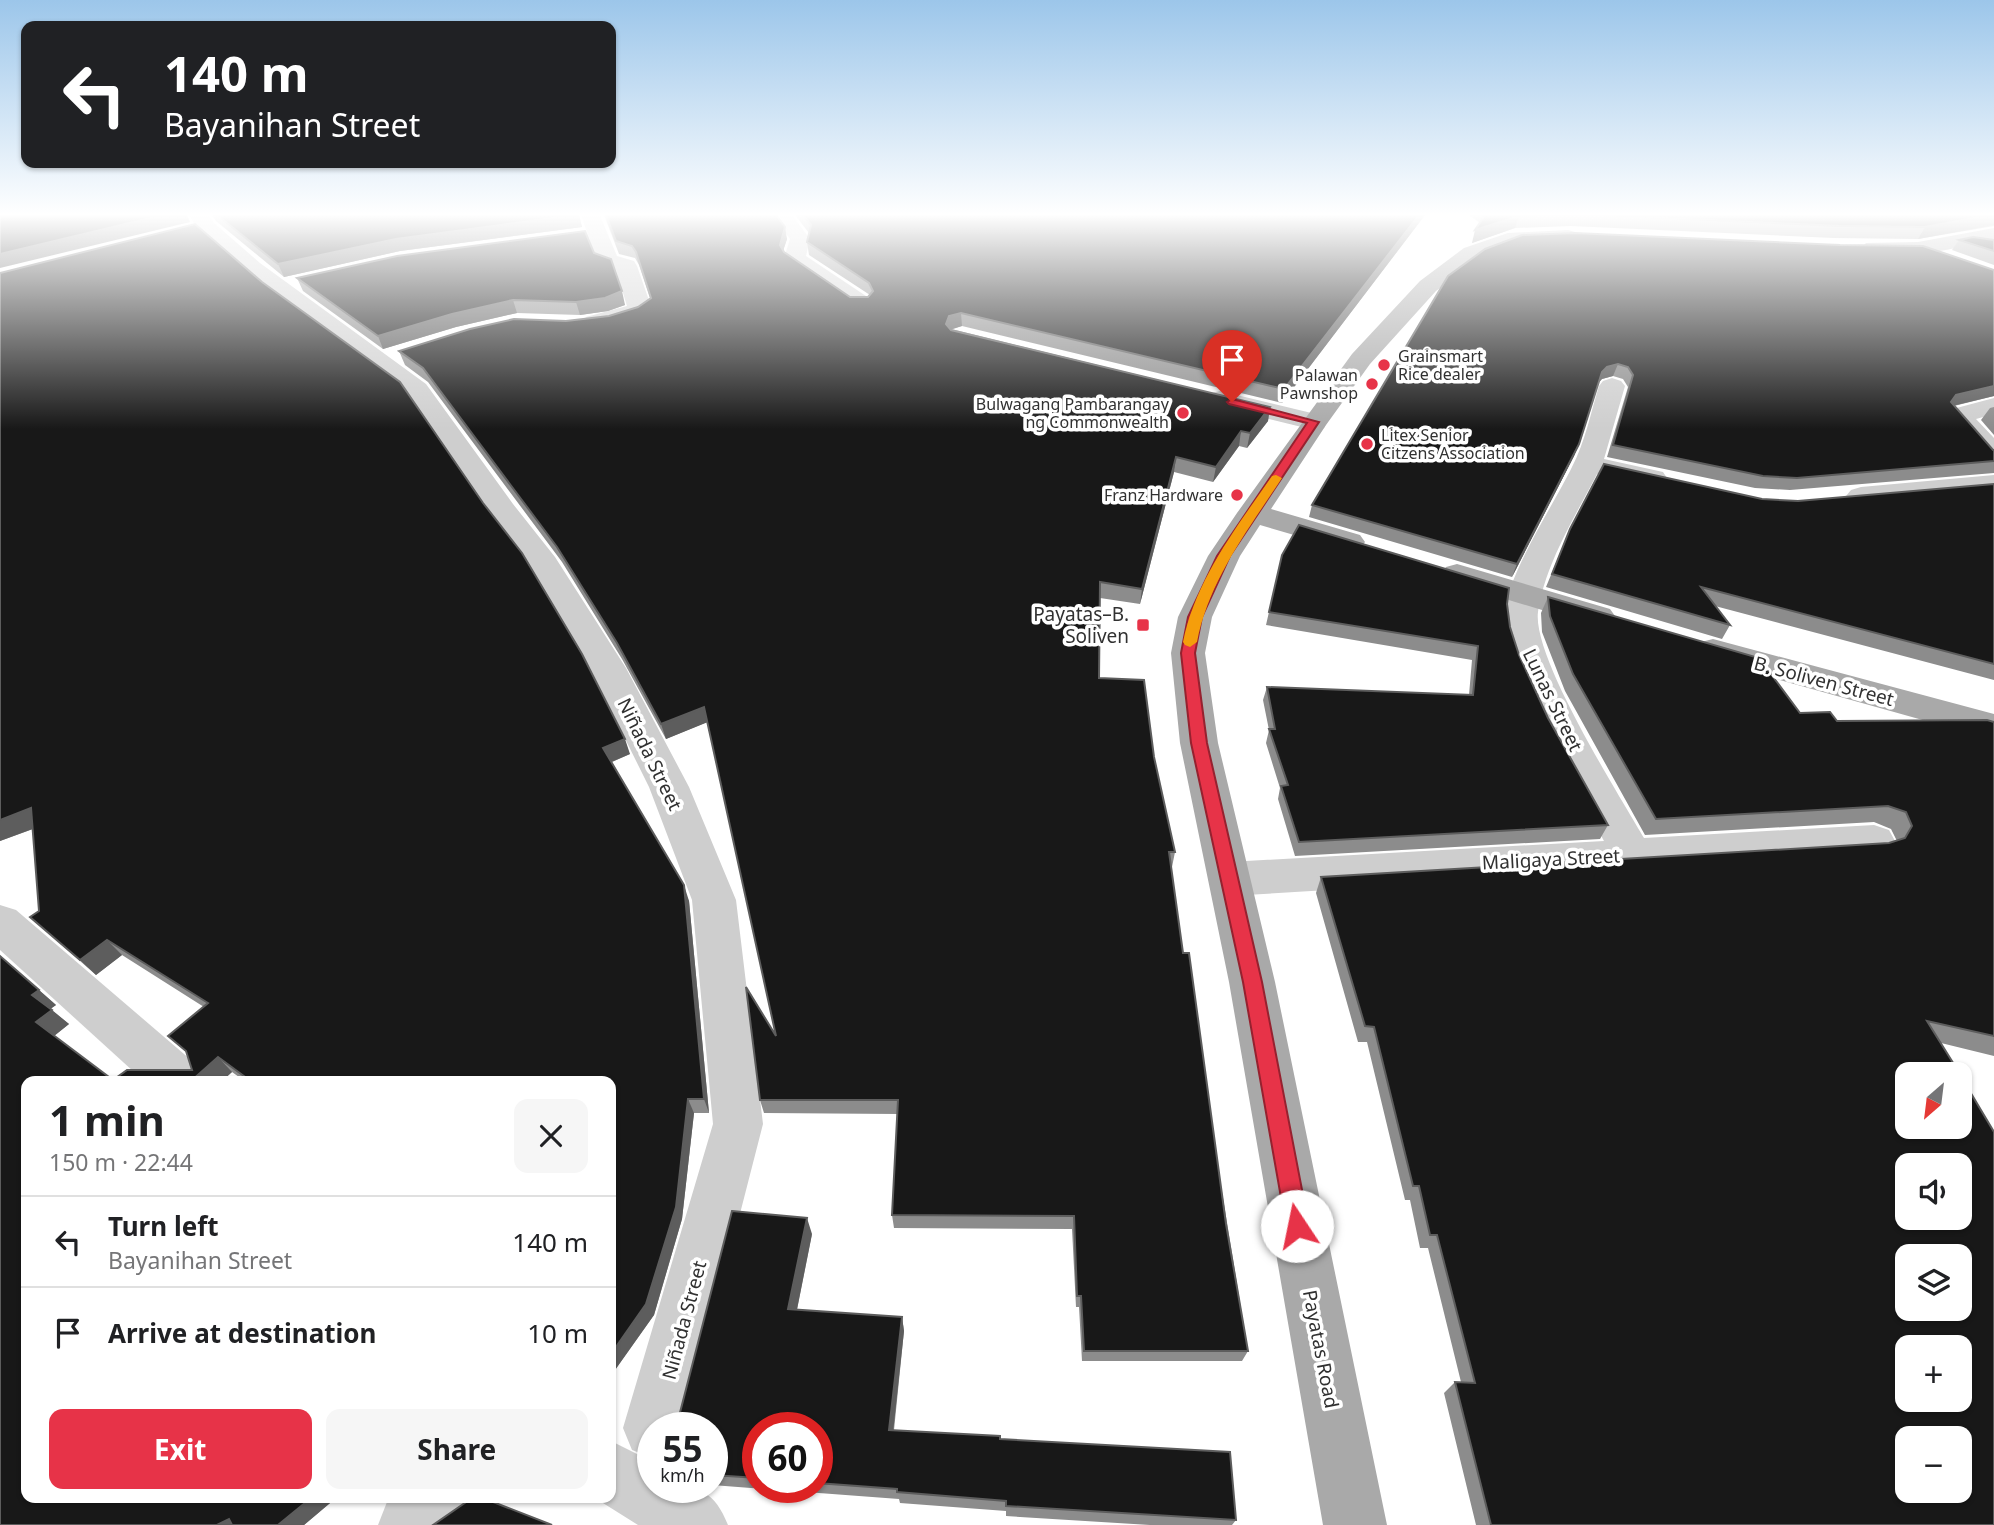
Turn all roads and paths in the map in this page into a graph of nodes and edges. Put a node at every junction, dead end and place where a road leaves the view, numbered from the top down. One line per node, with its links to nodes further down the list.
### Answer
1 (294, 286): 28 (street, Niñada Street)
2 (633, 286): 6 (street)
3 (836, 286): 5 (street)
4 (1428, 286): 10 (main road, Payatas Road)
5 (861, 303)
6 (572, 324)
7 (1612, 386): 12 (street, Lunas Street)
8 (1192, 392): 10 (street)
9 (1994, 406): 11 (street)
10 (1314, 422): 16 (main road, Payatas Road)
11 (1994, 454)
12 (1588, 464): 13 (street); 19 (street, Lunas Street)
13 (1677, 483)
14 (1994, 484): 15 (street)
15 (1831, 498)
16 (1252, 513): 17 (main road); 25 (main road, Payatas Road)
17 (1378, 551)
18 (1428, 566): 19 (main road)
19 (1527, 595): 20 (main road); 24 (street, Lunas Street)
20 (1631, 626)
21 (1684, 642): 22 (main road, B. Soliven Street)
22 (1994, 727)
23 (1874, 841): 24 (street, Maligaya Street)
24 (1632, 855): 25 (street, Maligaya Street)
25 (1229, 878): 33 (main road, Payatas Road)
26 (0, 923): 27 (street)
27 (174, 1076)
28 (658, 1412)
29 (634, 1465): 32 (street)
30 (441, 1503): 31 (street)
31 (410, 1525)
32 (696, 1525)
33 (1355, 1525)

